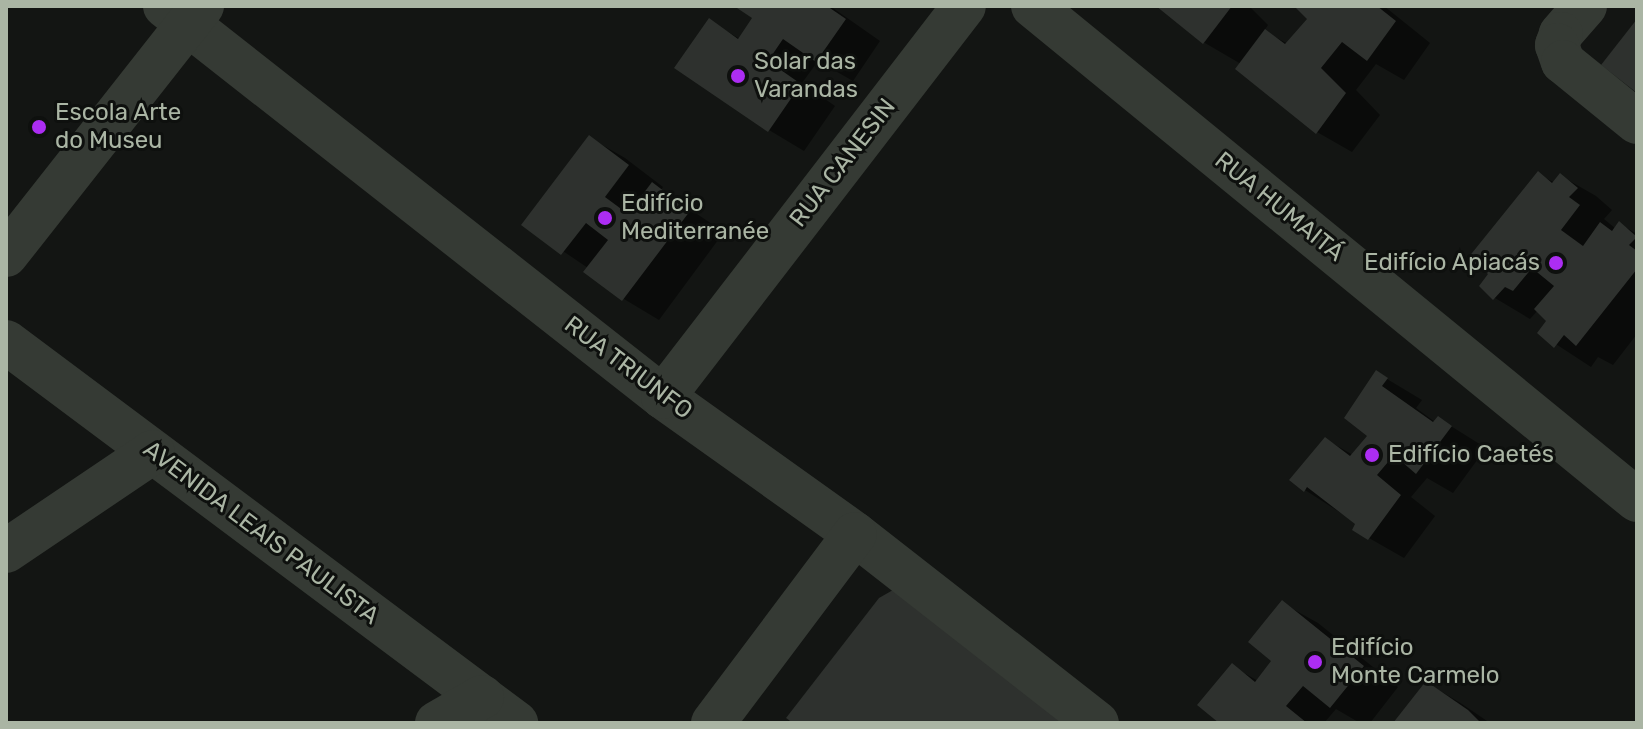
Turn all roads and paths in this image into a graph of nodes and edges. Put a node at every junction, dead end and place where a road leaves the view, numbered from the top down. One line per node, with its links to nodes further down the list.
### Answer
1 (964, 6): 8 (street, RUA CANESIN)
2 (1033, 6): 10 (street, RUA HUMAITÁ)
3 (1585, 6): 5 (street)
4 (185, 12): 6 (street); 8 (street, RUA TRIUNFO)
5 (1637, 122)
6 (6, 255)
7 (6, 342): 9 (street, AVENIDA LEAIS PAULISTA)
8 (663, 397): 11 (street, RUA TRIUNFO)
9 (153, 452): 12 (street); 13 (street, AVENIDA LEAIS PAULISTA)
10 (1637, 500)
11 (855, 534): 16 (street); 17 (street, RUA TRIUNFO)
12 (6, 551)
13 (482, 697): 14 (street); 15 (street, AVENIDA LEAIS PAULISTA)
14 (437, 723)
15 (516, 723)
16 (713, 723)
17 (1097, 723)

